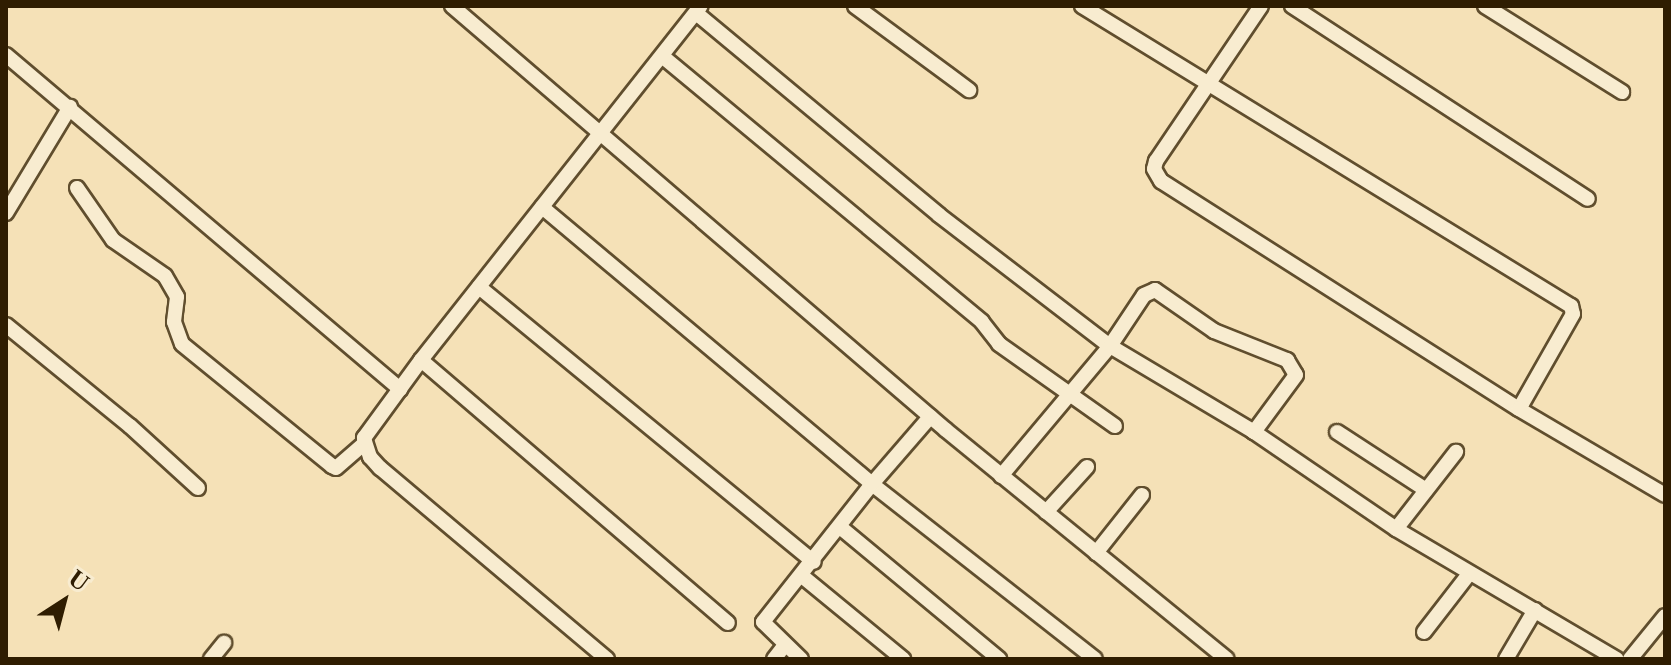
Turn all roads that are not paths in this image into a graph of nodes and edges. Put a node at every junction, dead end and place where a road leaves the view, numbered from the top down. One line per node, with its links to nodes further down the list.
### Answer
1 (452, 6): 14 (street)
2 (855, 6): 11 (street)
3 (1082, 6): 10 (street)
4 (1261, 6): 10 (street)
5 (1292, 6): 16 (street)
6 (1485, 6): 12 (street)
7 (699, 9): 9 (street); 21 (street)
8 (6, 55): 13 (street)
9 (662, 56): 14 (street); 24 (street)
10 (1209, 83): 25 (street); 25 (street)
11 (969, 90)
12 (1622, 92)
13 (70, 107): 18 (street); 23 (street)
14 (601, 133): 17 (street); 26 (street)
15 (77, 188): 30 (street)
16 (1588, 199)
17 (542, 207): 19 (street); 34 (street)
18 (6, 213)
19 (479, 287): 22 (street); 43 (street)
20 (6, 325): 35 (street)
21 (1110, 346): 24 (street); 28 (street); 28 (street)
22 (421, 360): 23 (street); 48 (street)
23 (400, 389): 30 (street)
24 (1069, 395): 27 (street); 33 (street)
25 (1519, 409): 38 (street)
26 (930, 417): 33 (street); 34 (street)
27 (1115, 426)
28 (1254, 432): 41 (street)
29 (1337, 432): 36 (street)
30 (364, 444): 54 (street)
31 (1456, 452): 36 (street)
32 (1087, 467): 39 (street)
33 (1001, 476): 39 (street)
34 (872, 484): 40 (street); 59 (street)
35 (198, 488)
36 (1426, 490): 41 (street)
37 (1142, 495): 42 (street)
38 (1665, 495)
39 (1046, 512): 42 (street)
40 (840, 527): 43 (street); 58 (street)
41 (1396, 529): 44 (street)
42 (1096, 553): 52 (street)
43 (814, 562): 45 (street)
44 (1469, 574): 46 (street); 49 (street)
45 (802, 576): 51 (street); 57 (street)
46 (1535, 610): 61 (street); 62 (street)
47 (1665, 616): 63 (street)
48 (728, 623)
49 (1424, 632)
50 (224, 643): 53 (street)
51 (785, 645): 55 (street); 56 (street)
52 (1207, 653): 60 (street)
53 (211, 659)
54 (607, 659)
55 (774, 659)
56 (801, 659)
57 (903, 659)
58 (999, 659)
59 (1095, 659)
60 (1227, 659)
61 (1506, 659)
62 (1617, 659)
63 (1630, 659)

